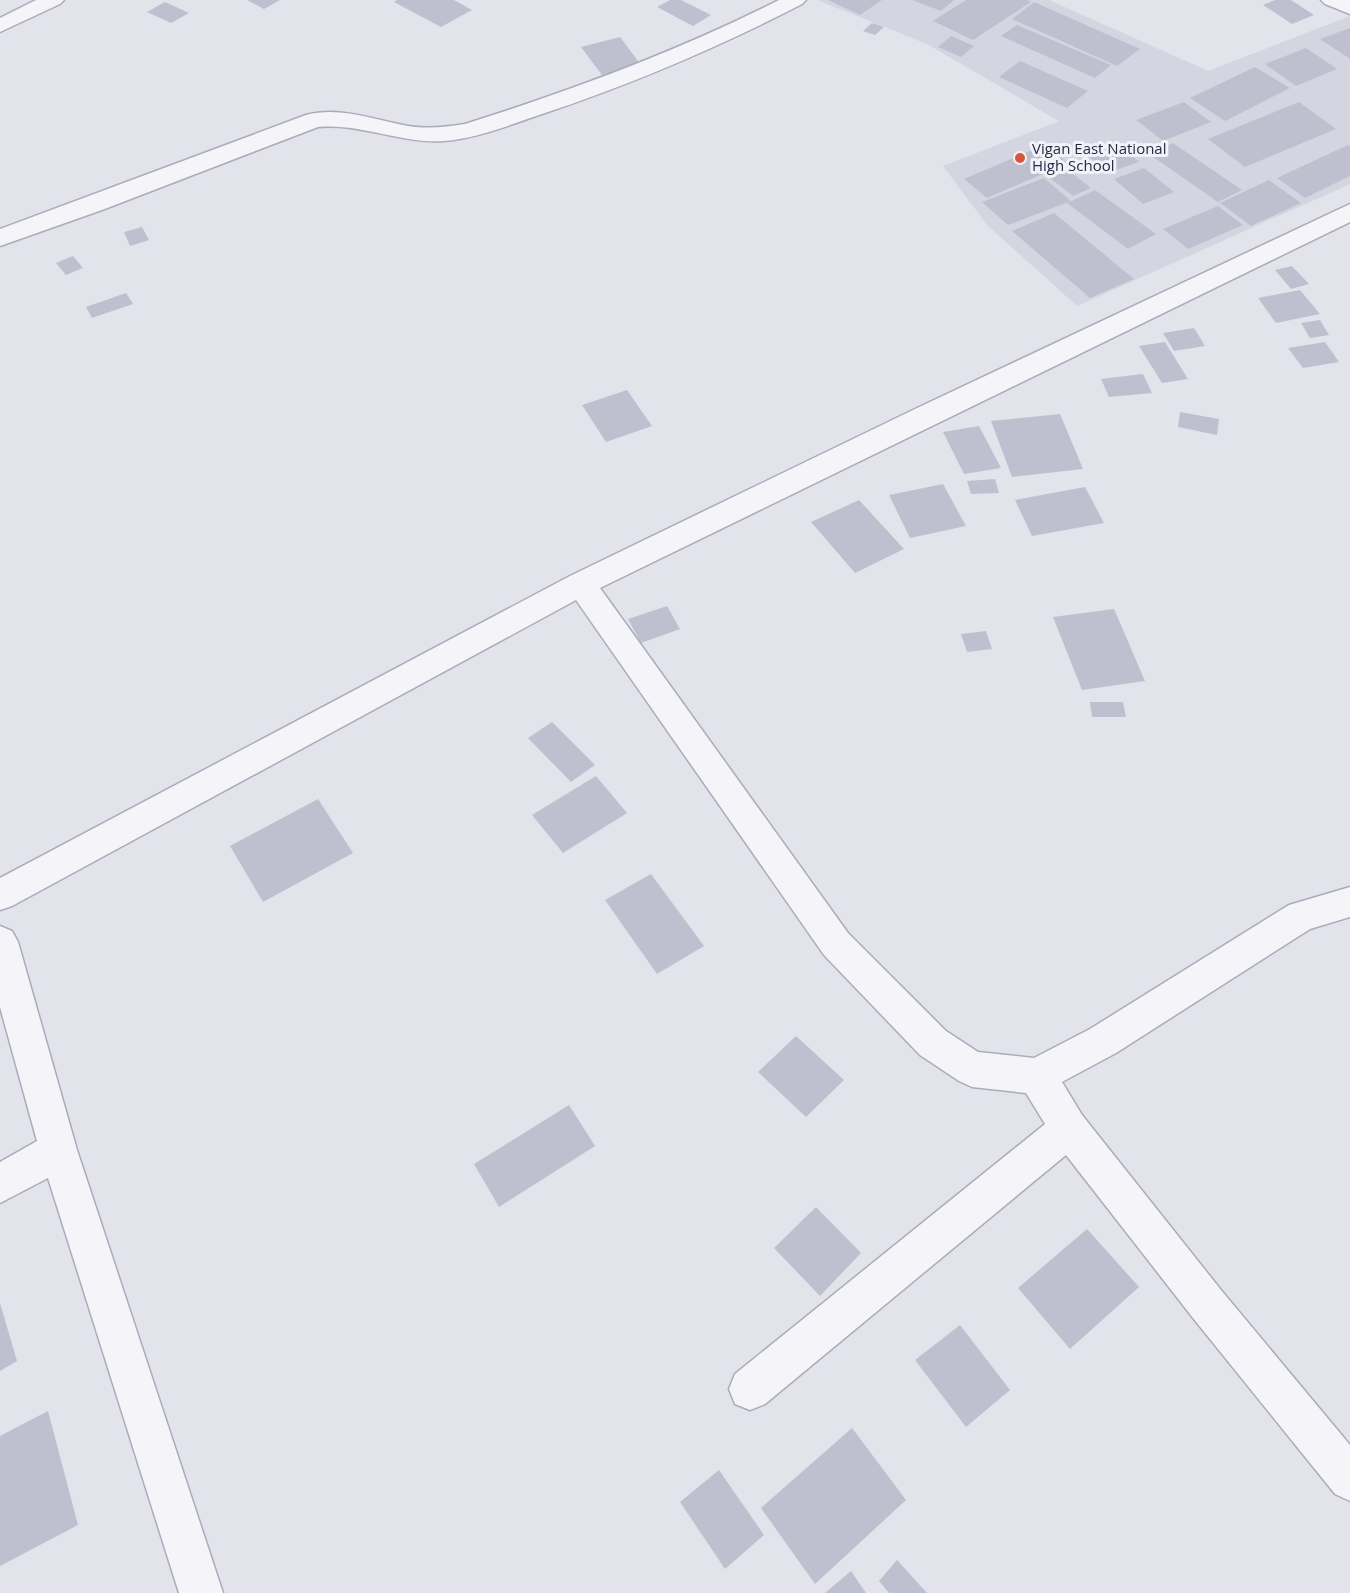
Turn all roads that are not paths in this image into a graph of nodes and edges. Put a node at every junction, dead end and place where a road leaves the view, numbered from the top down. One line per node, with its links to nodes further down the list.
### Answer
1 (53, 0): 5 (street)
2 (795, 0): 7 (street)
3 (1332, 0): 4 (street)
4 (1350, 8)
5 (0, 26)
6 (1350, 212): 8 (street)
7 (0, 238)
8 (581, 584): 9 (street); 12 (street)
9 (0, 895)
10 (1350, 902): 12 (street)
11 (0, 942): 14 (street)
12 (1037, 1076): 13 (street)
13 (1069, 1128): 16 (street); 17 (street)
14 (58, 1150): 15 (street); 18 (street)
15 (0, 1184)
16 (750, 1389)
17 (1350, 1479)
18 (201, 1593)

